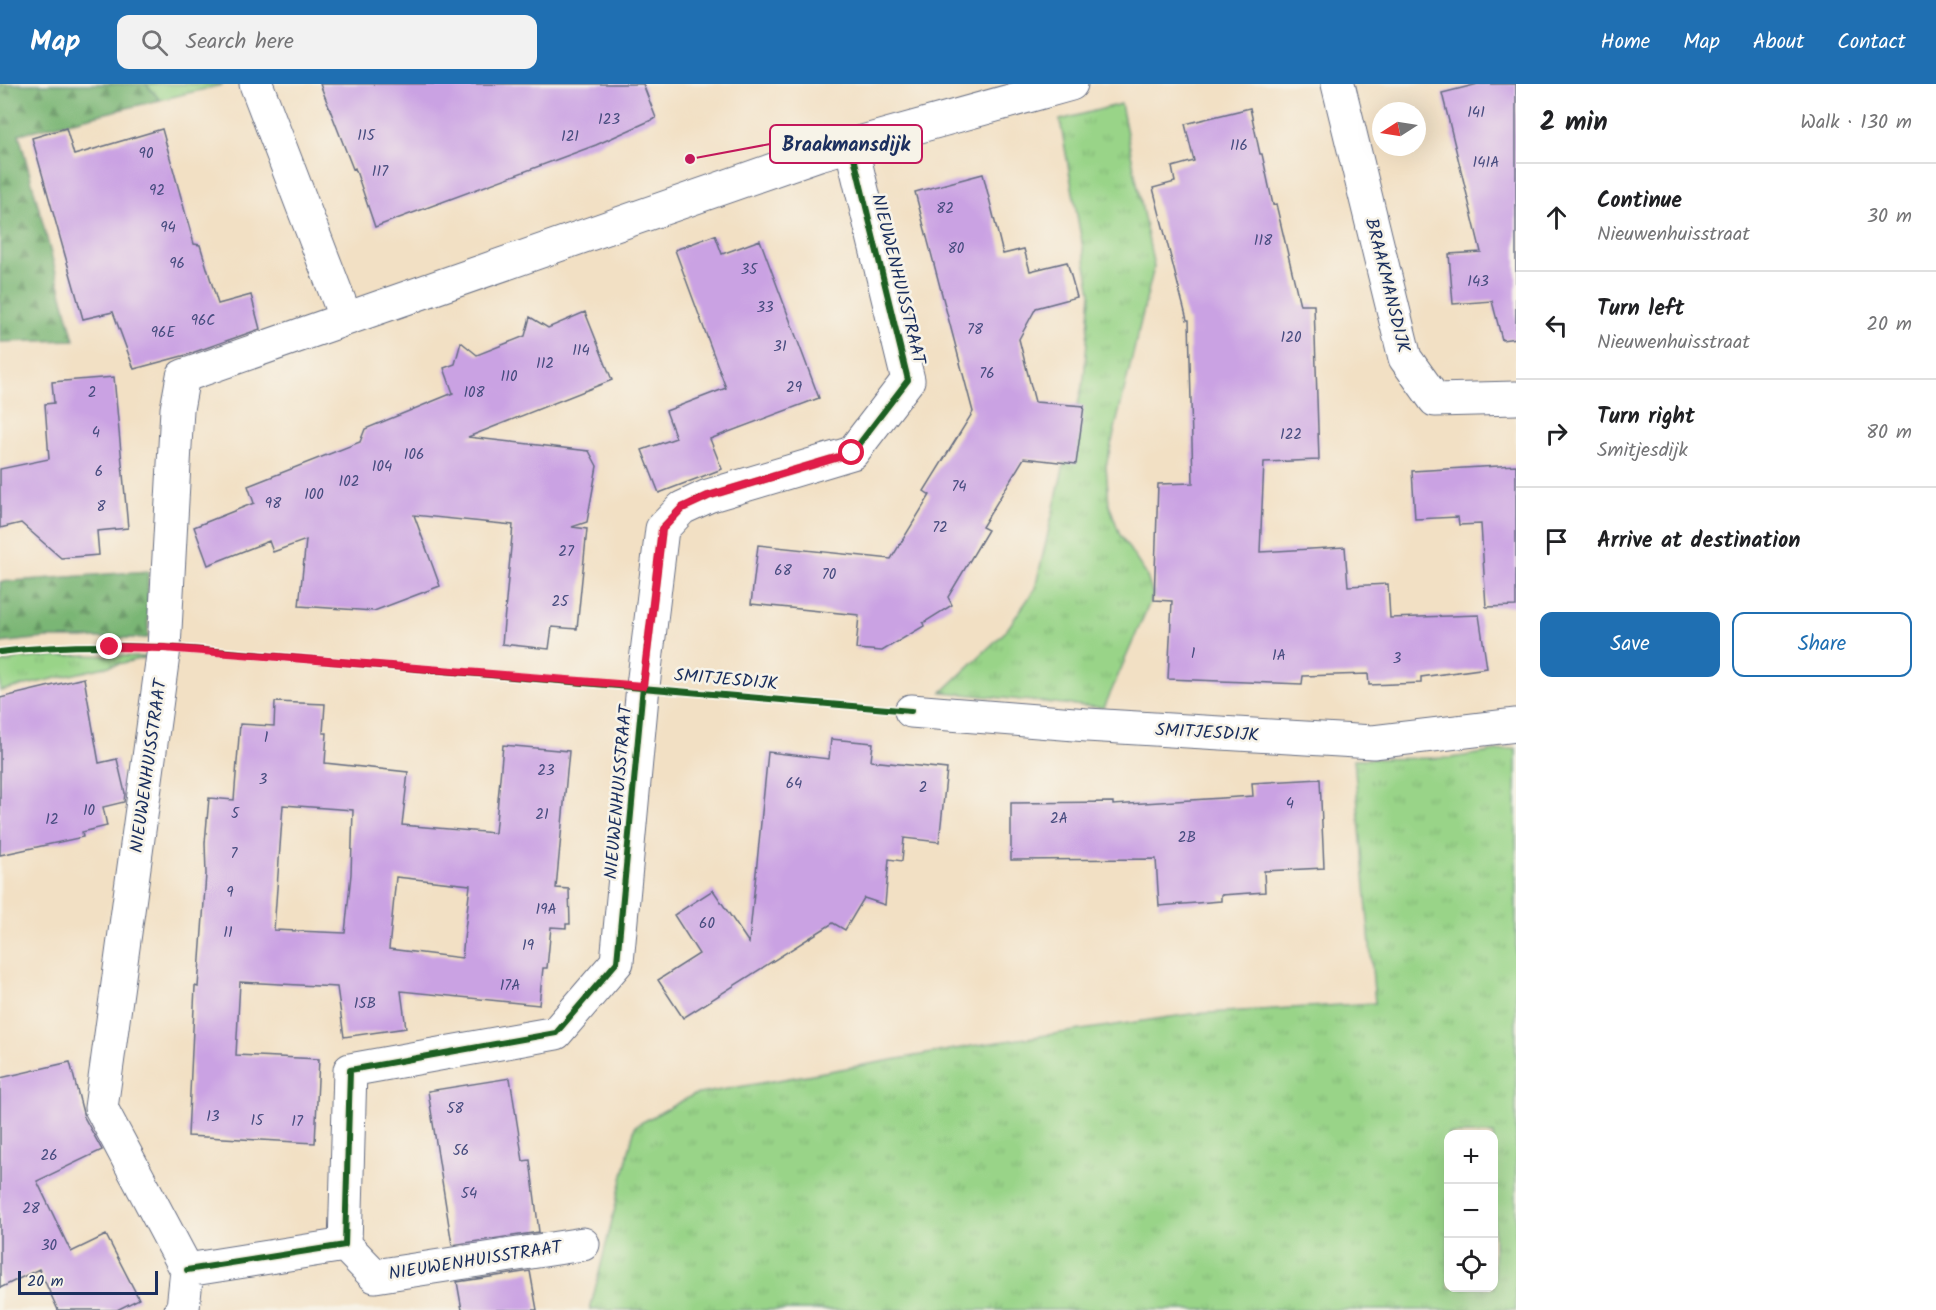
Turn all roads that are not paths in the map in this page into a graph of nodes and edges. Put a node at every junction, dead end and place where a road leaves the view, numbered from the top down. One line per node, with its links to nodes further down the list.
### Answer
1 (256, 84): 5 (street)
2 (1071, 84): 4 (street)
3 (1338, 84): 6 (street, BRAAKMANSDIJK)
4 (851, 145): 5 (street); 10 (street, NIEUWENHUISSTRAAT)
5 (346, 319): 11 (street, NIEUWENHUISSTRAAT)
6 (1516, 399)
7 (911, 711): 8 (street, SMITJESDIJK)
8 (1516, 725)
9 (583, 1244): 10 (street, NIEUWENHUISSTRAAT)
10 (345, 1245): 11 (street)
11 (187, 1270): 12 (street)
12 (182, 1309)

